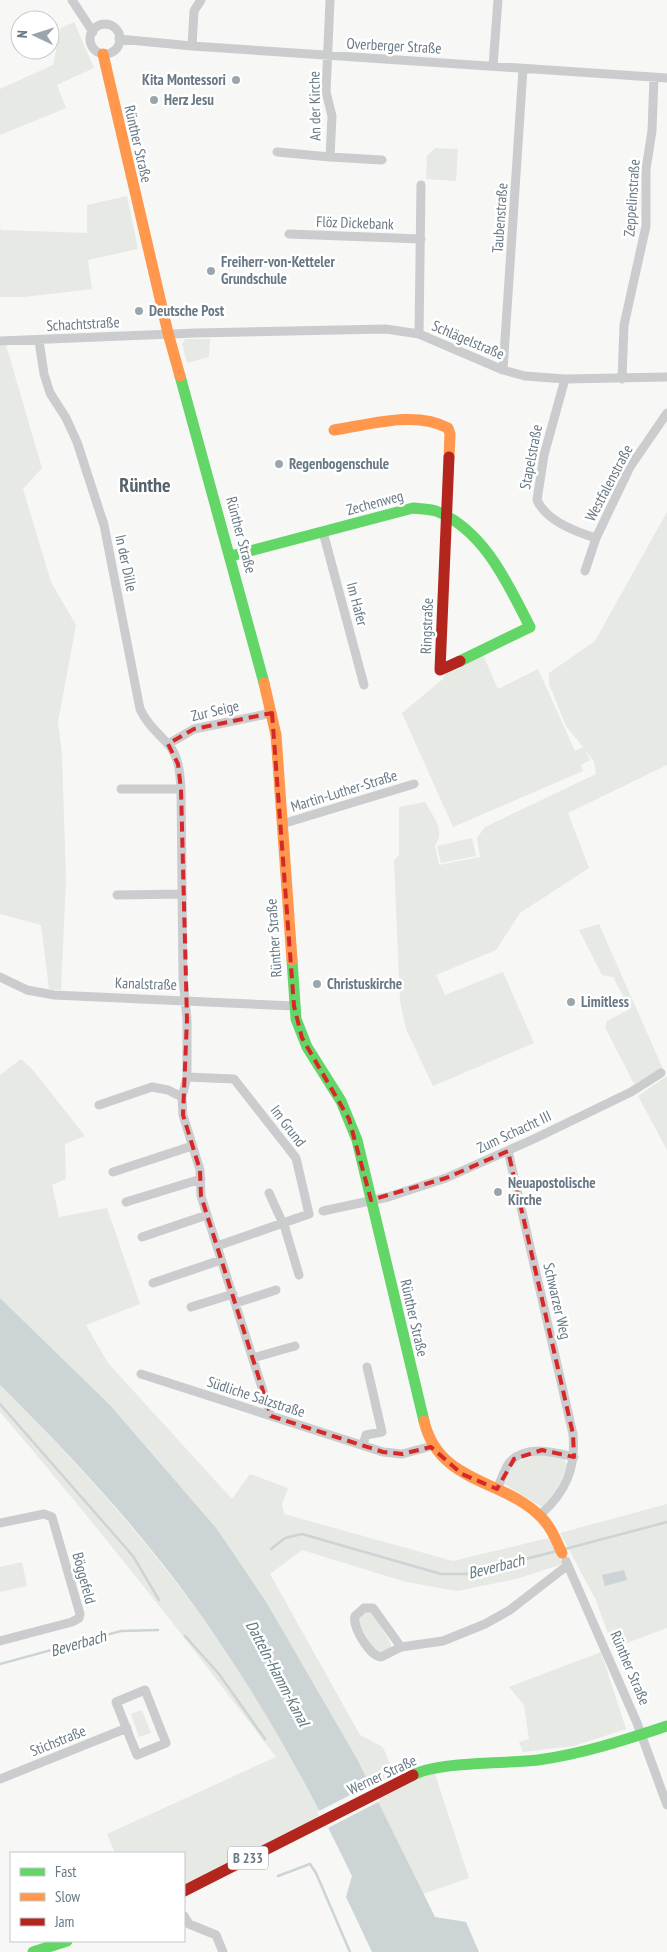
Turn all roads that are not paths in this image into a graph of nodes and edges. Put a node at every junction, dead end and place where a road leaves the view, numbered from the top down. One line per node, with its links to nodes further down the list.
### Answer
1 (72, 0): 5 (street, Rünther Straße)
2 (200, 0): 7 (street)
3 (330, 0): 9 (street, An der Kirche)
4 (498, 0): 10 (street)
5 (93, 32): 6 (street); 8 (street, Rünther Straße)
6 (120, 40): 7 (street, Overberger Straße); 8 (street)
7 (192, 46): 9 (street, Overberger Straße)
8 (103, 54): 20 (street, Rünther Straße)
9 (329, 56): 10 (street, Overberger Straße); 15 (street, An der Kirche)
10 (493, 66): 11 (street, Overberger Straße)
11 (524, 69): 12 (street, Overberger Straße); 24 (street, Taubenstraße)
12 (654, 77): 13 (street, Overberger Straße); 27 (street, Zeppelinstraße)
13 (667, 78)
14 (277, 152): 15 (street, An der Kirche)
15 (330, 156): 16 (street, An der Kirche)
16 (382, 160)
17 (422, 185): 19 (street)
18 (289, 234): 19 (street, Flöz Dickebank)
19 (421, 239): 21 (street)
20 (168, 334): 21 (street, Schlägelstraße); 23 (street, Schachtstraße); 33 (street, Rünther Straße)
21 (419, 334): 24 (street, Schlägelstraße)
22 (0, 341): 23 (street, Schachtstraße)
23 (39, 341): 38 (street, In der Dille)
24 (503, 370): 26 (street, Schlägelstraße)
25 (667, 377): 27 (street, Schlägelstraße)
26 (565, 379): 27 (street, Schlägelstraße); 32 (street, Stapelstraße)
27 (622, 379)
28 (667, 413): 32 (street, Westfalenstraße)
29 (334, 430): 30 (street)
30 (446, 513): 31 (street, Zechenweg); 35 (street, Zechenweg); 35 (street, Ringstraße)
31 (323, 532): 33 (street, Zechenweg); 36 (street, Im Hafer)
32 (596, 538): 34 (street, Westfalenstraße)
33 (231, 556): 37 (street, Rünther Straße)
34 (585, 571)
35 (530, 626)
36 (364, 685)
37 (272, 713): 38 (street, Zur Seige); 42 (street, Rünther Straße)
38 (168, 744): 41 (street, In der Dille)
39 (414, 784): 42 (street, Martin-Luther-Straße)
40 (121, 789): 41 (street)
41 (181, 789): 43 (street, In der Dille)
42 (282, 824): 47 (street, Rünther Straße)
43 (182, 894): 44 (street); 46 (street, In der Dille)
44 (117, 895)
45 (0, 977): 46 (street, Kanalstraße)
46 (184, 999): 47 (street, Kanalstraße); 49 (street, In der Dille)
47 (294, 1006): 57 (street, Rünther Straße)
48 (661, 1073): 53 (street, Zum Schacht III)
49 (187, 1077): 50 (street, In der Dille); 61 (street, Im Grund)
50 (182, 1097): 51 (street); 52 (street)
51 (99, 1105)
52 (192, 1146): 54 (street); 55 (street)
53 (508, 1151): 57 (street, Zum Schacht III); 77 (street, Schwarzer Weg)
54 (113, 1172)
55 (201, 1179): 58 (street); 60 (street)
56 (269, 1193): 61 (street)
57 (371, 1200): 59 (street); 76 (street, Rünther Straße)
58 (126, 1202)
59 (323, 1211)
60 (207, 1215): 62 (street); 63 (street)
61 (281, 1223): 63 (street, Im Grund); 65 (street)
62 (142, 1237)
63 (217, 1246): 64 (street)
64 (221, 1260): 66 (street); 68 (street)
65 (299, 1275)
66 (153, 1283)
67 (276, 1290): 68 (street)
68 (234, 1299): 69 (street); 71 (street)
69 (191, 1307)
70 (295, 1346): 71 (street)
71 (254, 1358): 74 (street)
72 (367, 1367): 75 (street)
73 (141, 1374): 74 (street, Südliche Salzstraße)
74 (271, 1416): 75 (street, Südliche Salzstraße)
75 (363, 1445): 76 (street, Südliche Salzstraße)
76 (432, 1446): 78 (street, Rünther Straße)
77 (574, 1456): 78 (street); 79 (street, Schwarzer Weg)
78 (497, 1489): 79 (street, Rünther Straße)
79 (540, 1515): 81 (street, Rünther Straße)
80 (0, 1522): 83 (street, Böggefeld)
81 (560, 1549): 82 (street, Rünther Straße)
82 (568, 1565): 84 (street); 87 (street, Rünther Straße)
83 (0, 1641)
84 (401, 1647): 84 (street)
85 (667, 1726): 87 (street, Werner Straße / B 233)
86 (127, 1728): 86 (street); 88 (street, Stichstraße)
87 (642, 1734): 89 (street, Rünther Straße); 90 (street, Werner Straße / B 233)
88 (0, 1778)
89 (667, 1805)
90 (185, 1890)
91 (185, 1918): 94 (street)
92 (64, 1942): 93 (street)
93 (33, 1952)
94 (223, 1952)

